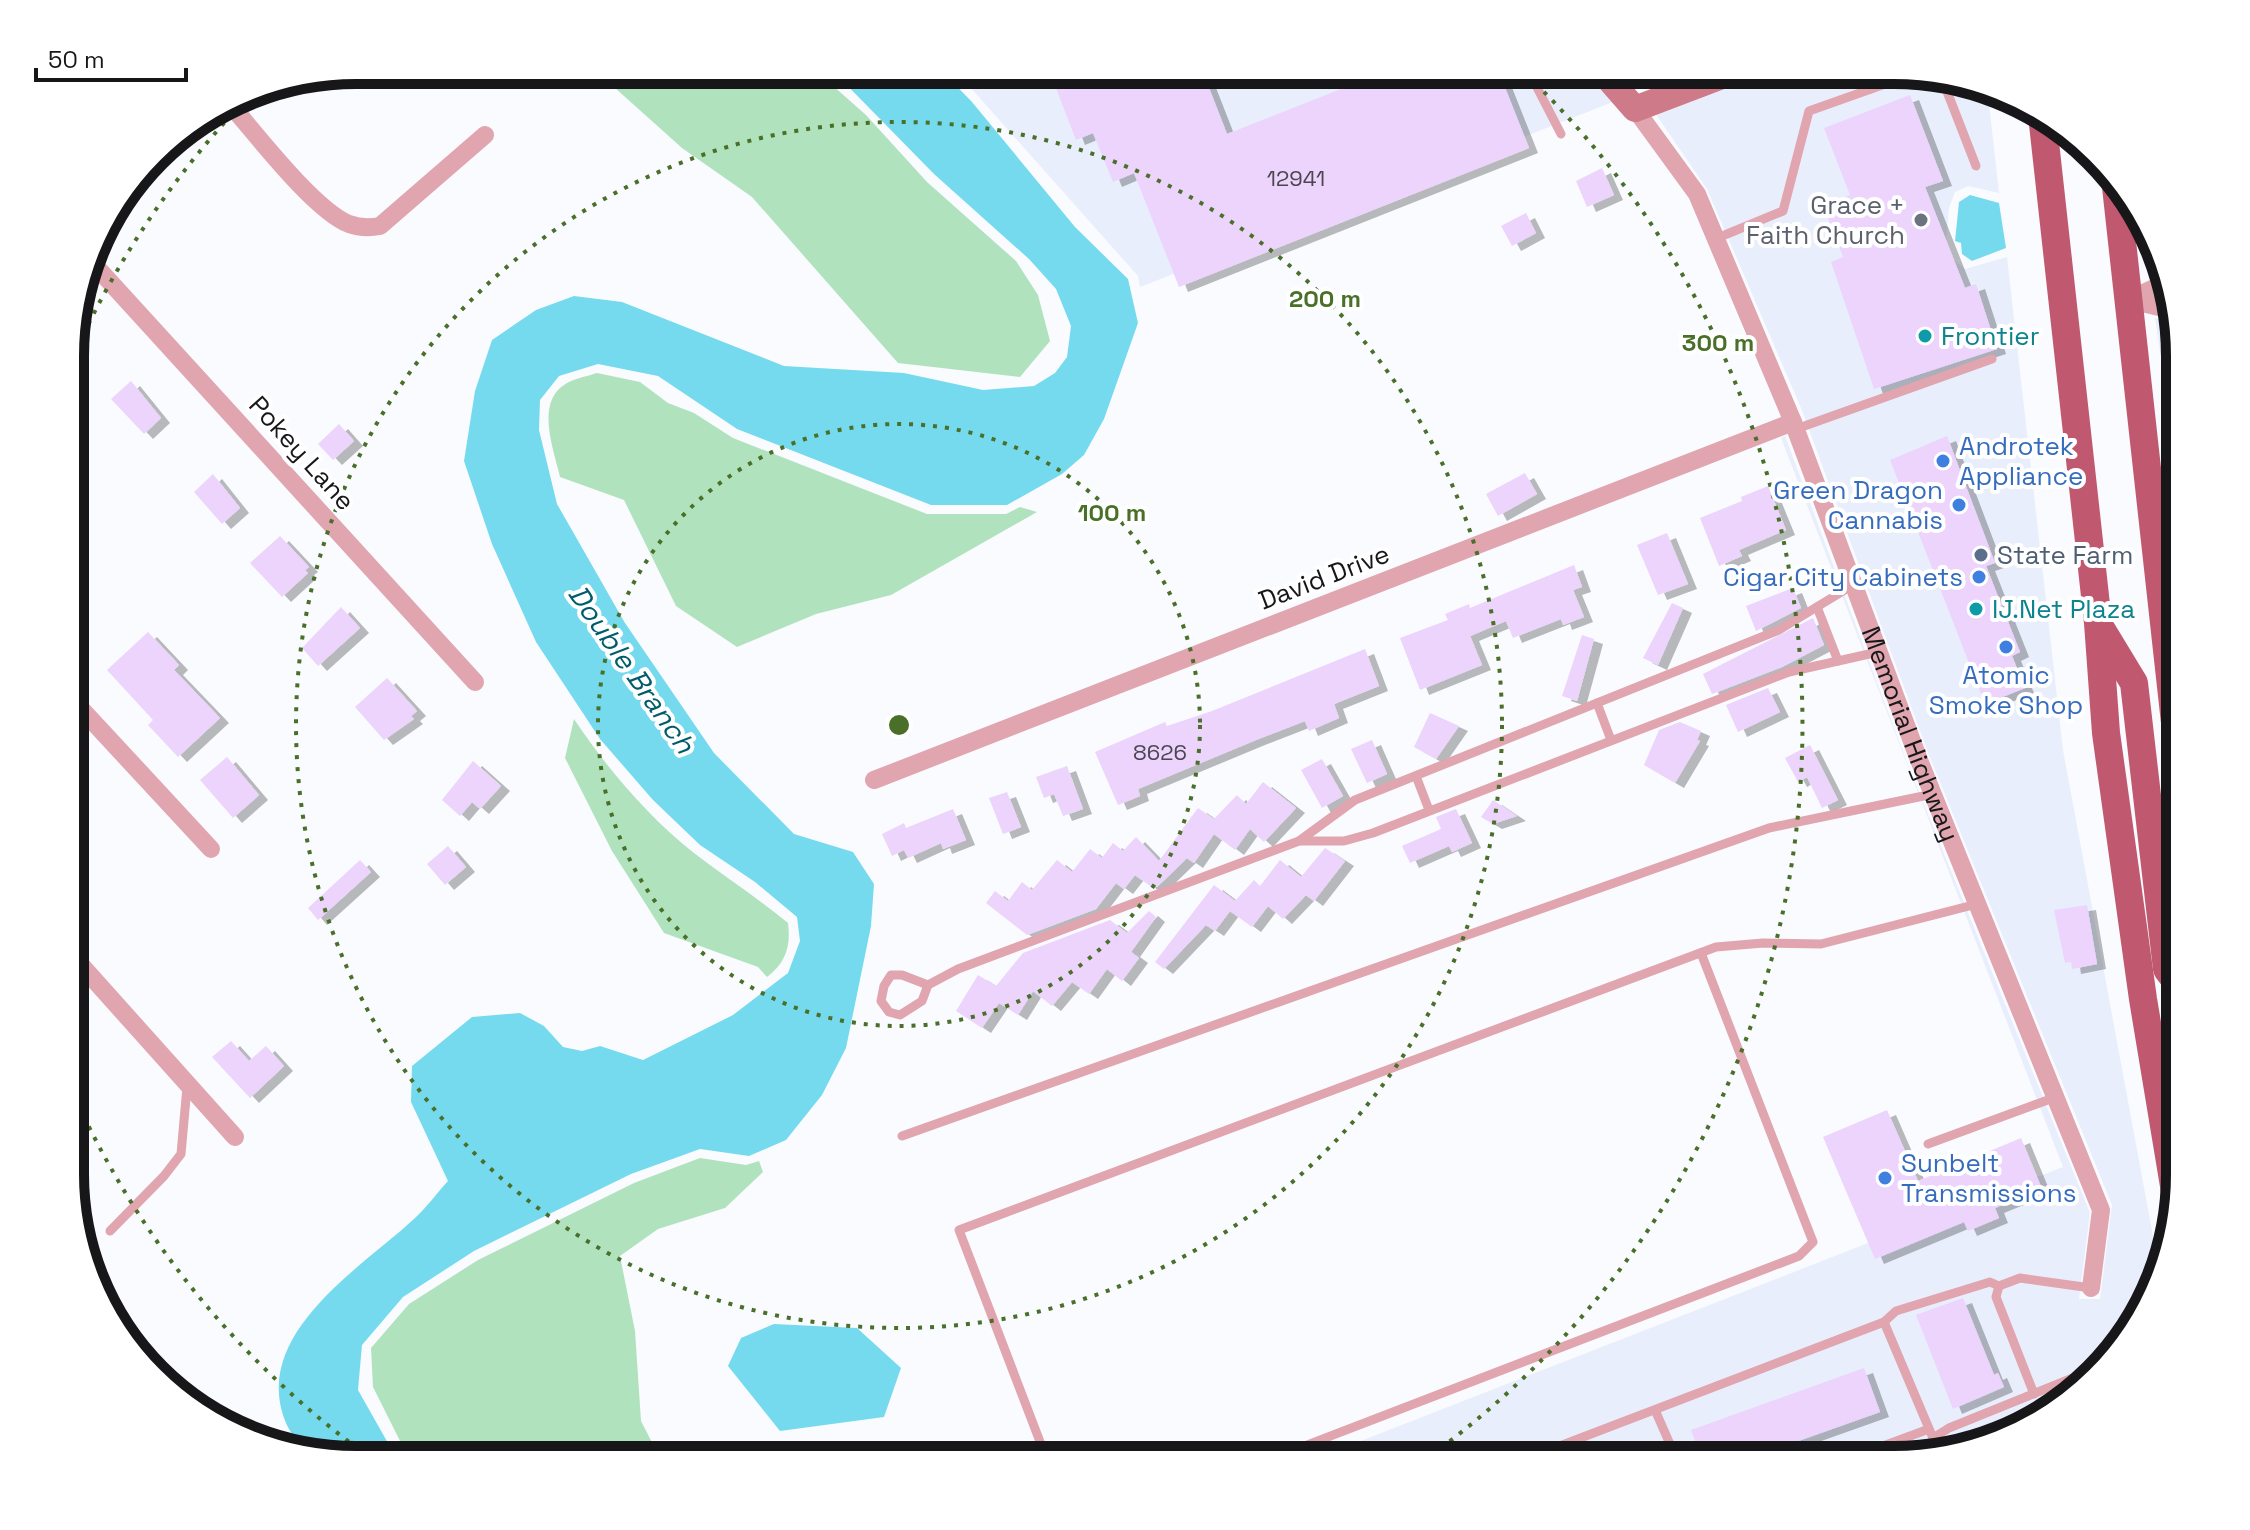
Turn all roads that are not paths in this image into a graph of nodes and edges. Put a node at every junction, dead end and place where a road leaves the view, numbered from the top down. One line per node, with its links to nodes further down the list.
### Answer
1 (1535, 84): 11 (lane)
2 (1613, 84): 8 (street, Memorial Highway)
3 (1701, 84): 8 (street)
4 (1870, 84): 6 (lane)
5 (1885, 84): 6 (lane)
6 (1871, 89): 15 (lane)
7 (1946, 89): 13 (lane)
8 (1635, 109): 15 (street, Memorial Highway)
9 (237, 112): 12 (street)
10 (2044, 129): 24 (main road)
11 (1561, 134)
12 (485, 135)
13 (1976, 166)
14 (2118, 202): 18 (main road)
15 (1715, 239): 21 (street, Memorial Highway)
16 (98, 269): 28 (street, Pokey Lane)
17 (2157, 287): 18 (street)
18 (2129, 300): 19 (street); 25 (main road)
19 (2161, 308)
20 (1992, 359): 21 (lane)
21 (1794, 426): 22 (street, Memorial Highway); 33 (street, David Drive)
22 (1853, 585): 23 (lane); 26 (street, Memorial Highway)
23 (1817, 607): 27 (lane); 29 (lane)
24 (2098, 623): 39 (main road); 45 (main road)
25 (2165, 630)
26 (1878, 652): 27 (lane); 34 (street, Memorial Highway)
27 (1838, 661): 31 (lane)
28 (475, 682)
29 (1597, 703): 31 (lane); 32 (lane)
30 (84, 712): 37 (street)
31 (1611, 740): 35 (lane)
32 (1416, 776): 35 (lane); 36 (lane)
33 (874, 780)
34 (1933, 794): 38 (street, Memorial Highway); 46 (lane)
35 (1429, 810): 36 (lane)
36 (1299, 841): 42 (lane)
37 (211, 849)
38 (1977, 904): 40 (lane); 44 (street, Memorial Highway)
39 (2165, 952)
40 (1701, 953): 58 (lane); 62 (lane)
41 (84, 968): 43 (street)
42 (928, 985): 42 (lane)
43 (187, 1084): 47 (street); 49 (lane)
44 (2056, 1097): 48 (lane); 51 (street, Memorial Highway)
45 (2165, 1132)
46 (902, 1136)
47 (235, 1137)
48 (1928, 1144)
49 (110, 1231)
50 (1999, 1286): 51 (lane); 52 (lane); 54 (lane)
51 (2091, 1288)
52 (1884, 1322): 55 (lane); 56 (lane)
53 (2072, 1378): 54 (lane)
54 (2034, 1394): 56 (lane)
55 (1655, 1410): 59 (lane); 60 (lane)
56 (1931, 1434): 57 (lane); 61 (lane)
57 (1935, 1442)
58 (1306, 1445)
59 (1562, 1445)
60 (1670, 1445)
61 (1895, 1445)
62 (1041, 1446)

